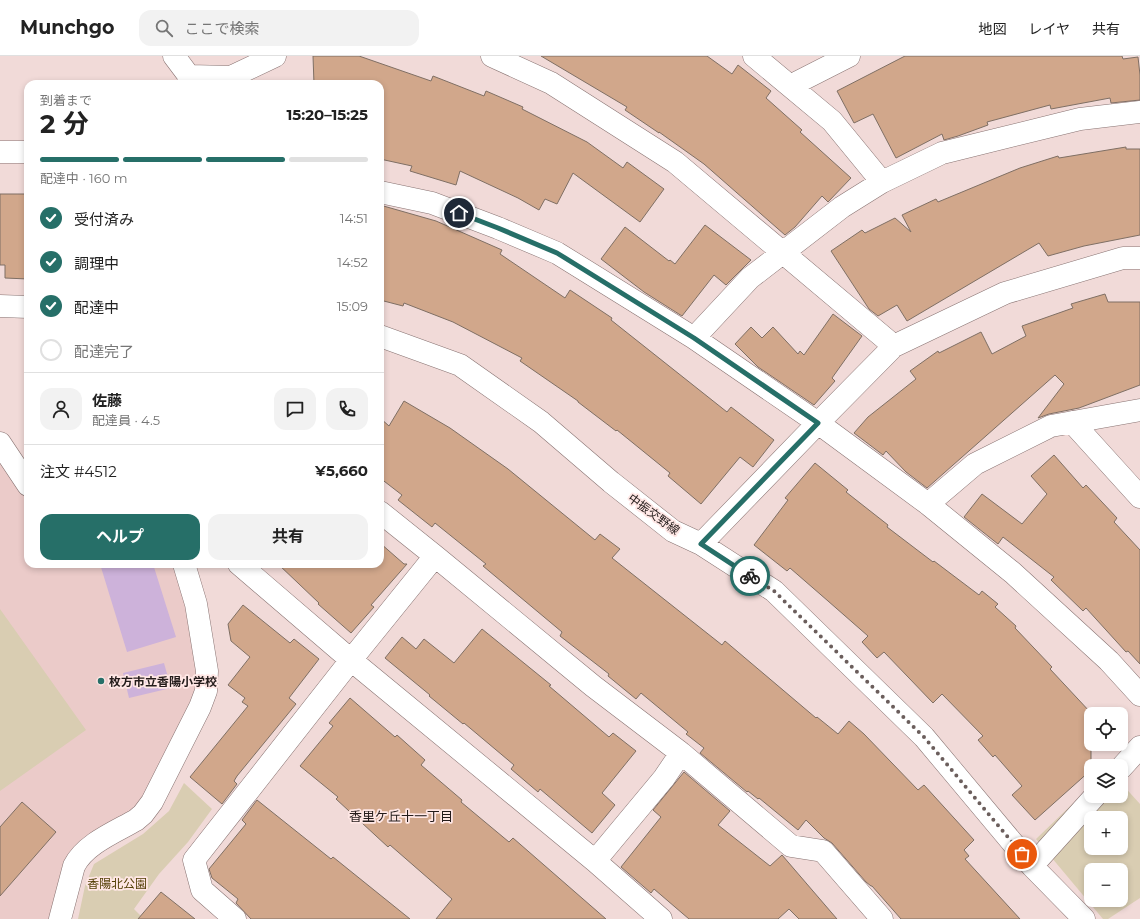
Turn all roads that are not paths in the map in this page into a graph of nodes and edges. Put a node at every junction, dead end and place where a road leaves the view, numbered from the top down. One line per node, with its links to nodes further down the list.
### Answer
1 (174, 56): 6 (street)
2 (275, 56): 6 (street)
3 (492, 56): 13 (street)
4 (754, 56): 7 (street)
5 (849, 56): 7 (street)
6 (189, 80)
7 (790, 86): 11 (street)
8 (1140, 112): 11 (street)
9 (0, 152): 10 (street)
10 (24, 152)
11 (882, 182): 13 (street)
12 (384, 193): 18 (street)
13 (783, 253): 18 (street); 19 (street)
14 (1140, 258): 19 (street)
15 (0, 306): 16 (street)
16 (24, 307)
17 (384, 337): 28 (street, 中振交野線)
18 (694, 338): 22 (street)
19 (894, 346): 22 (street)
20 (1140, 410): 21 (street)
21 (1072, 422): 25 (street); 26 (street)
22 (818, 423): 26 (street); 28 (street)
23 (0, 443): 24 (street)
24 (24, 479)
25 (1140, 497)
26 (928, 504): 33 (street)
27 (384, 515): 29 (street)
28 (701, 544): 39 (street, 中振交野線)
29 (435, 556): 32 (street); 35 (street)
30 (185, 568): 40 (street)
31 (244, 568): 32 (street)
32 (351, 660): 38 (street); 41 (street)
33 (1140, 695)
34 (1140, 746): 36 (street)
35 (681, 753): 38 (street); 43 (street)
36 (1128, 760)
37 (1089, 803): 39 (street)
38 (595, 861): 42 (street)
39 (1032, 866): 44 (street, 中振交野線)
40 (60, 919)
41 (235, 919)
42 (661, 919)
43 (882, 919)
44 (1084, 919)

